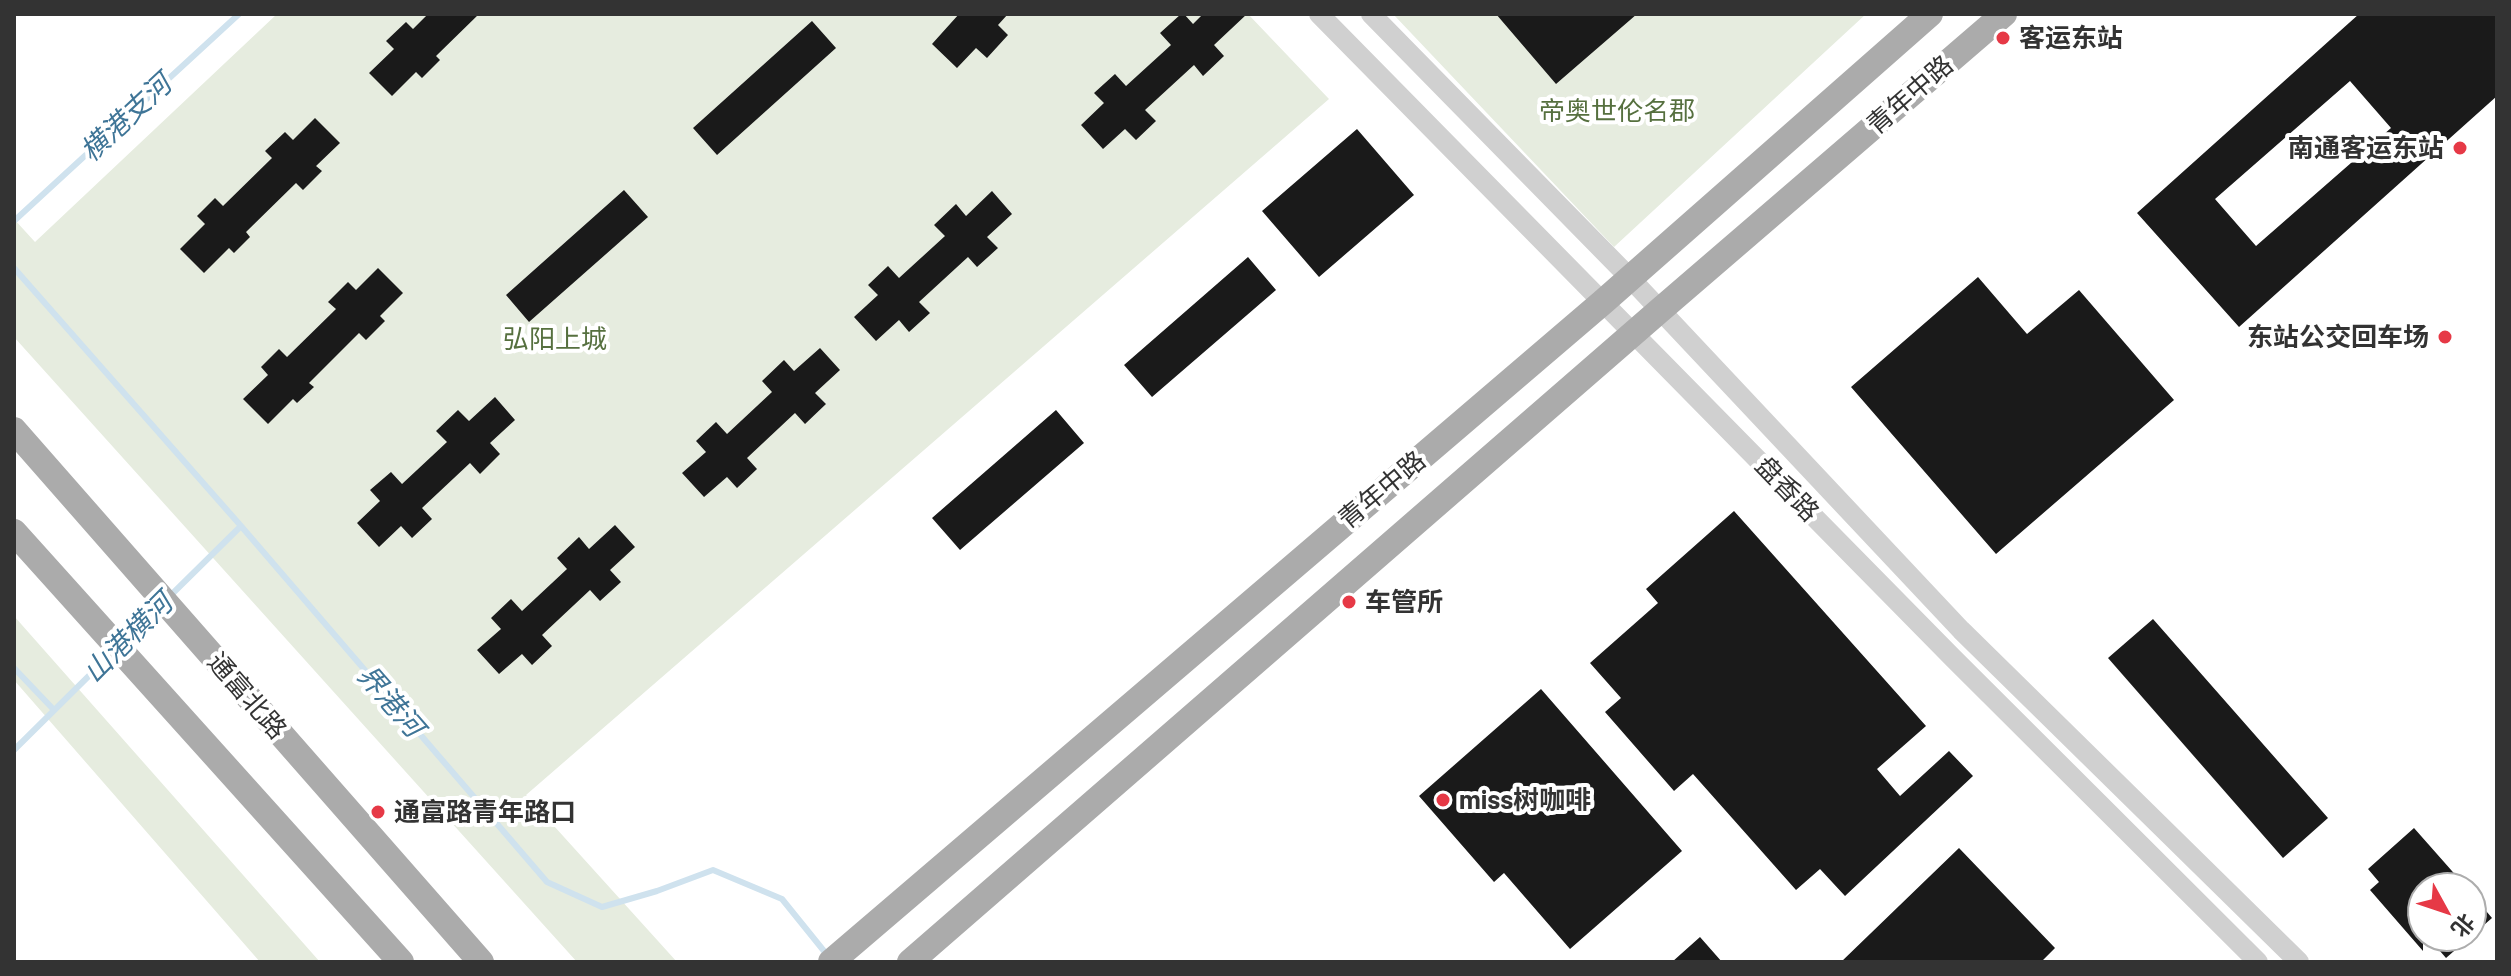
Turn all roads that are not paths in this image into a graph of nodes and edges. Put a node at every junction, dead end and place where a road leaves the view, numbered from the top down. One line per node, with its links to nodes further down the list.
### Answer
1 (1319, 14): 6 (street, 盘香路)
2 (1371, 14): 5 (street, 盘香路)
3 (1930, 14): 5 (main road, 青年中路)
4 (2004, 14): 7 (main road, 青年中路)
5 (1630, 278): 6 (main road, 青年中路); 7 (street, 盘香路)
6 (1603, 302): 8 (street, 盘香路); 13 (main road, 青年中路)
7 (1659, 311): 8 (main road, 青年中路); 16 (street, 盘香路)
8 (1632, 334): 14 (main road, 青年中路); 15 (street, 盘香路)
9 (14, 430): 12 (main road, 通富北路)
10 (14, 532): 11 (main road)
11 (401, 962)
12 (481, 962)
13 (831, 962)
14 (910, 962)
15 (2258, 962)
16 (2299, 962)

